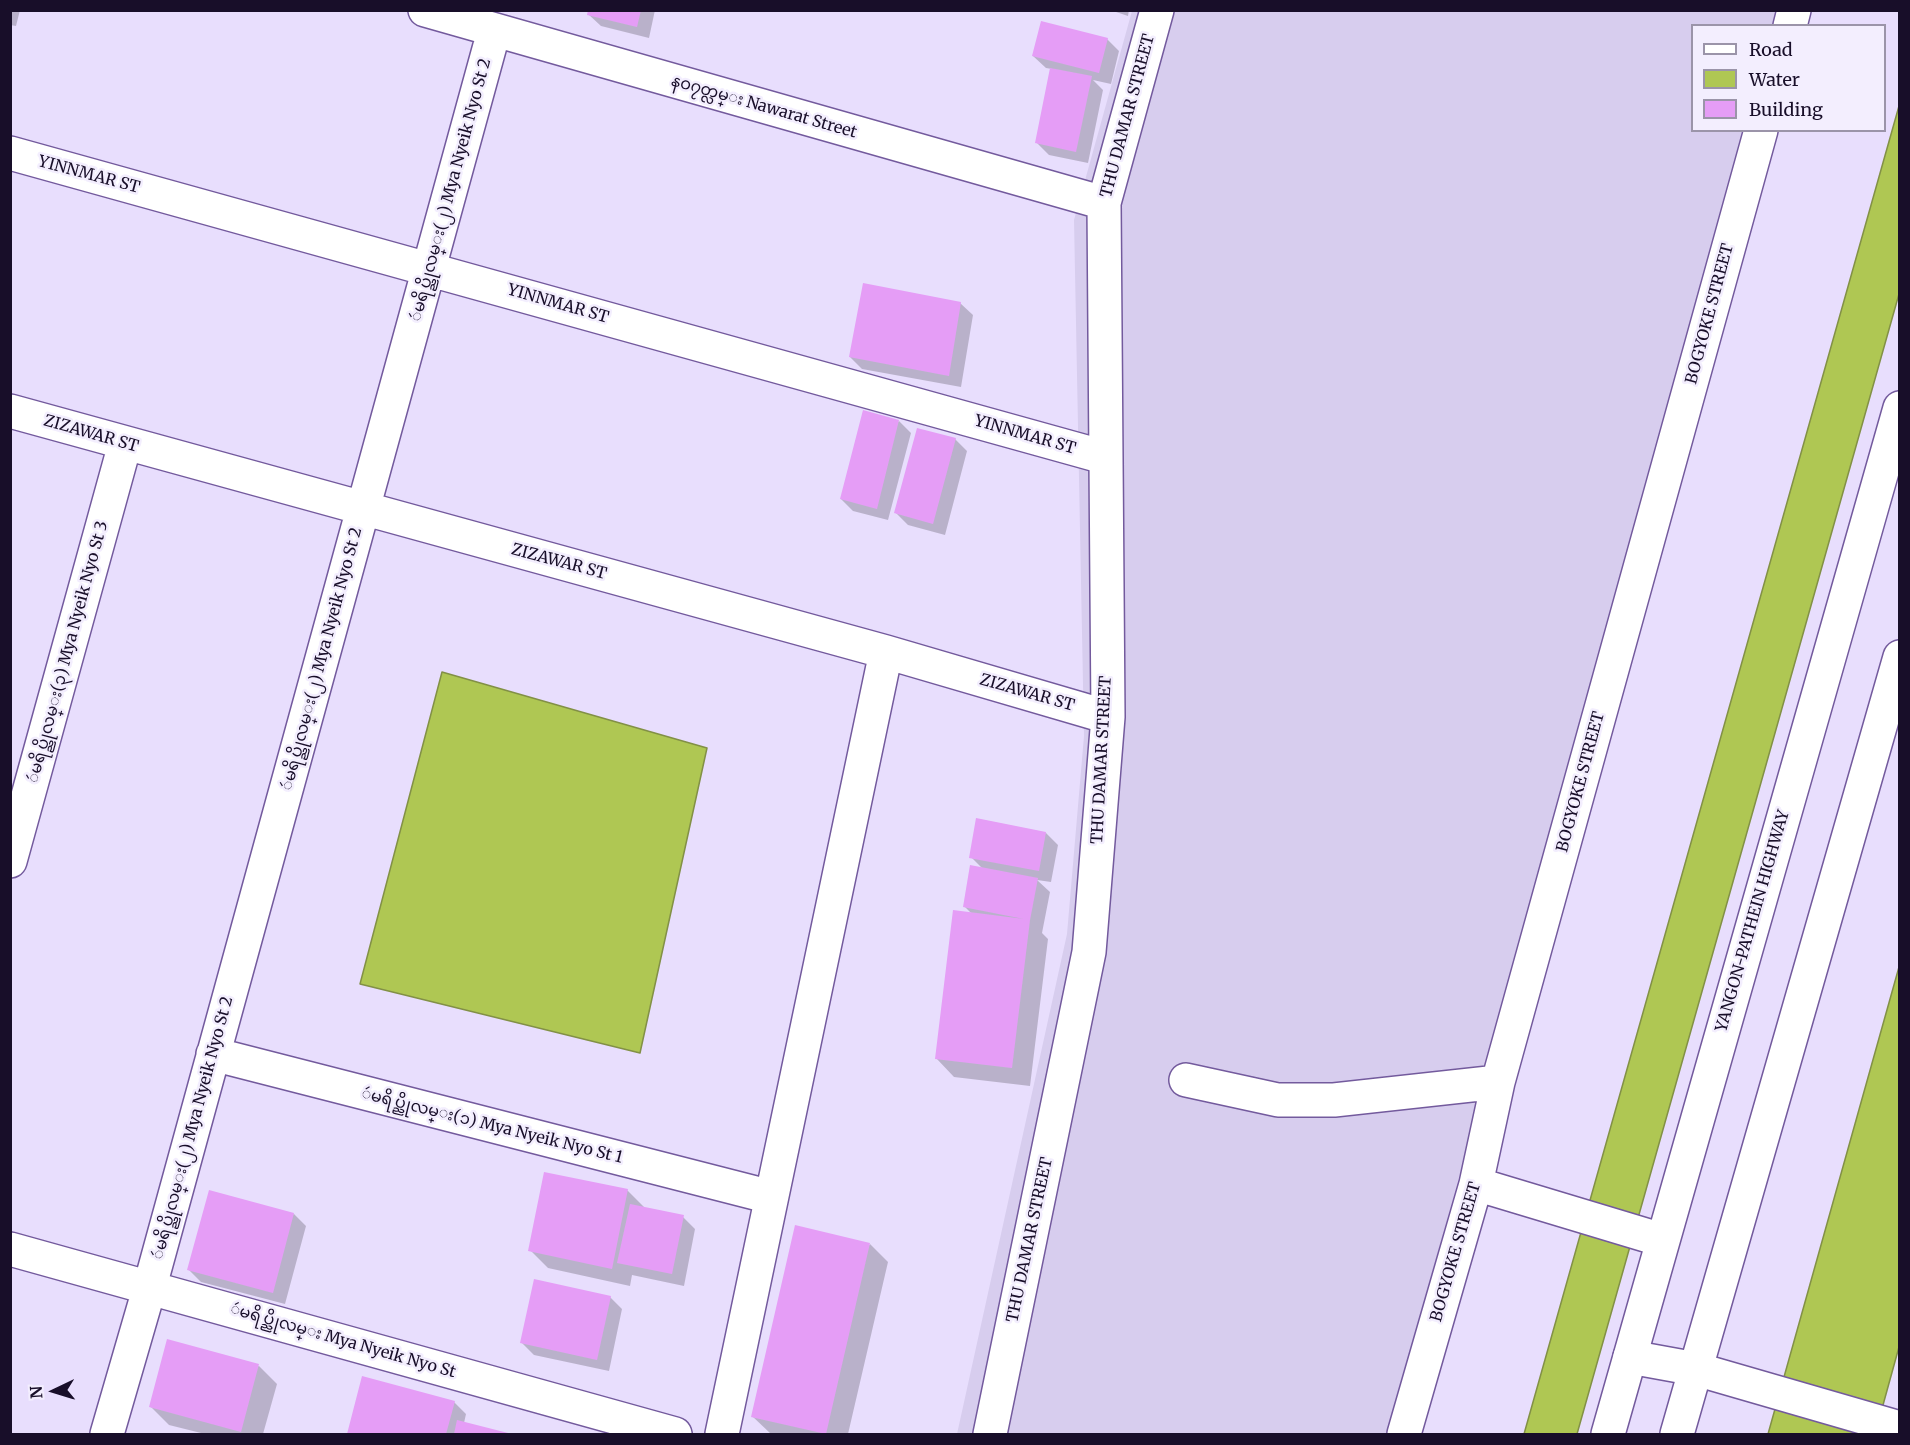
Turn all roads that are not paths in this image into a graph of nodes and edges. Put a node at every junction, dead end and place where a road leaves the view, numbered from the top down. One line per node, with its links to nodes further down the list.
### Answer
1 (425, 10): 3 (street, နဝ၇တ္လမ္း Nawarat Street)
2 (1157, 10): 6 (street, THU DAMAR STREET)
3 (494, 32): 6 (street, နဝ၇တ္လမ္း Nawarat Street); 7 (street, ဴမရိပ္ညိုလမ္း(၂) Mya Nyeik Nyo St 2)
4 (1760, 132): 19 (street, BOGYOKE STREET)
5 (10, 153): 7 (street, YINNMAR ST)
6 (1104, 202): 11 (street, THU DAMAR STREET)
7 (429, 268): 11 (street, YINNMAR ST); 12 (street, ဴမရိပ္ညိုလမ္း(၂) Mya Nyeik Nyo St 2)
8 (1899, 408): 22 (street, YANGON-PATHEIN HIGHWAY)
9 (10, 411): 10 (street, ZIZAWAR ST)
10 (125, 444): 12 (street, ZIZAWAR ST); 16 (street, ဴမရိပ္ညိုလမ္း(၃) Mya Nyeik Nyo St 3)
11 (1104, 457): 15 (street, THU DAMAR STREET)
12 (363, 509): 13 (street, ZIZAWAR ST); 17 (street, ဴမရိပ္ညိုလမ္း(၂) Mya Nyeik Nyo St 2)
13 (886, 652): 15 (street, ZIZAWAR ST); 21 (street)
14 (1899, 657): 26 (street)
15 (1108, 717): 31 (street, THU DAMAR STREET)
16 (10, 861)
17 (213, 1054): 21 (street, ဴမရိပ္ညိုလမ္း(၁) Mya Nyeik Nyo St 1); 24 (street, ဴမရိပ္ညိုလမ္း(၂) Mya Nyeik Nyo St 2)
18 (1186, 1080): 19 (street)
19 (1498, 1082): 20 (street, BOGYOKE STREET)
20 (1476, 1184): 22 (street); 32 (street, BOGYOKE STREET)
21 (771, 1197): 30 (street)
22 (1658, 1239): 25 (street, YANGON-PATHEIN HIGHWAY)
23 (10, 1249): 24 (street, ဴမရိပ္ညိုလမ္း Mya Nyeik Nyo St)
24 (150, 1286): 28 (street, ဴမရိပ္ညိုလမ္း(၂) Mya Nyeik Nyo St 2); 29 (street, ဴမရိပ္ညိုလမ္း Mya Nyeik Nyo St)
25 (1630, 1356): 26 (street); 33 (street, YANGON-PATHEIN HIGHWAY)
26 (1710, 1373): 27 (street); 34 (street)
27 (1899, 1428)
28 (107, 1434)
29 (675, 1434)
30 (722, 1434)
31 (990, 1434)
32 (1404, 1434)
33 (1608, 1434)
34 (1677, 1434)

